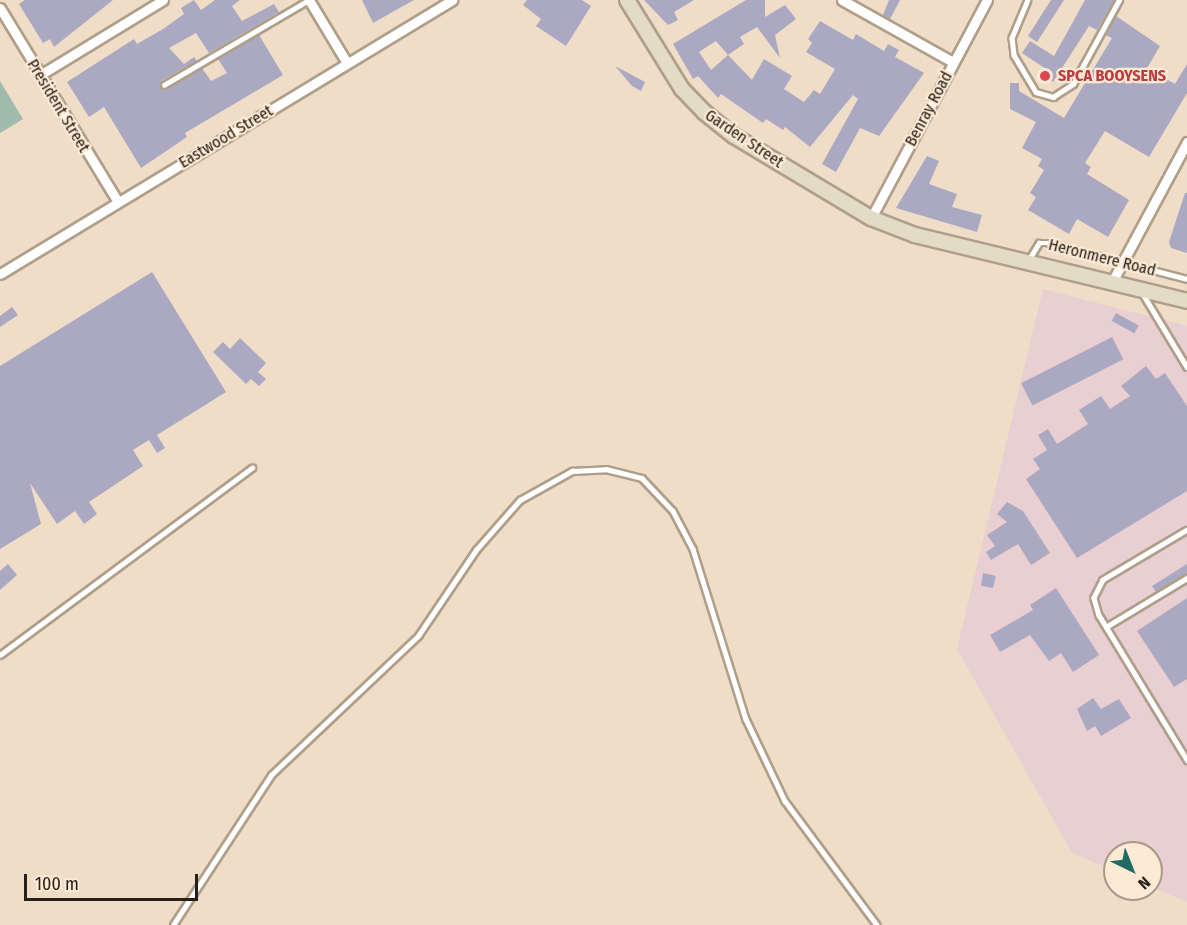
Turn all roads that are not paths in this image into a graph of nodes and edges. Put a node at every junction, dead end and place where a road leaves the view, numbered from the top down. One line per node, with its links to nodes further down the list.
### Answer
1 (163, 0): 12 (street)
2 (309, 0): 11 (street); 13 (lane)
3 (452, 0): 11 (street, Eastwood Street)
4 (627, 0): 16 (street, Garden Street)
5 (842, 0): 10 (street)
6 (987, 0): 10 (street, Benray Road)
7 (1028, 0): 8 (lane)
8 (1119, 0)
9 (0, 8): 12 (street, President Street)
10 (953, 62): 16 (street, Benray Road)
11 (347, 63): 15 (street, Eastwood Street)
12 (40, 75): 15 (street, President Street)
13 (164, 85)
14 (1187, 142): 17 (street)
15 (118, 202): 19 (street, Eastwood Street)
16 (871, 218): 18 (street, Heronmere Road)
17 (1123, 261): 18 (lane, Heronmere Road); 20 (lane, Heronmere Road); 21 (street)
18 (1028, 262): 21 (street, Heronmere Road)
19 (0, 274)
20 (1187, 279)
21 (1112, 282): 22 (street, Heronmere Road)
22 (1140, 290): 23 (street, Heronmere Road); 24 (lane)
23 (1187, 302)
24 (1187, 367)
25 (252, 468): 29 (lane)
26 (1187, 530): 28 (lane)
27 (1187, 578): 28 (lane)
28 (1106, 627): 30 (lane)
29 (0, 655)
30 (1187, 760)
31 (173, 925): 32 (lane)
32 (877, 925)

